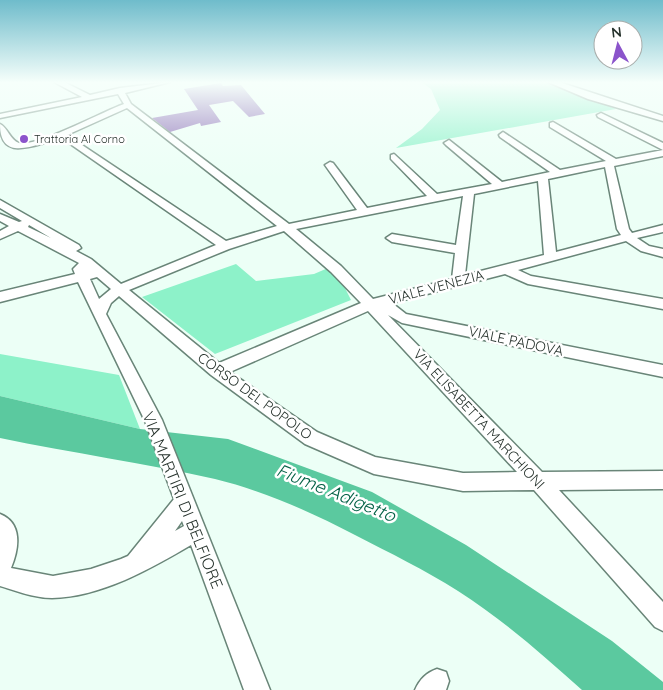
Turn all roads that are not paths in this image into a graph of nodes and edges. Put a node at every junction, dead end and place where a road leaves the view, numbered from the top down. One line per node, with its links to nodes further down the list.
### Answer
1 (104, 114): 9 (street)
2 (134, 114): 28 (street, VIA ELISABETTA MARCHIONI)
3 (647, 114): 5 (street)
4 (601, 115): 12 (street)
5 (663, 119)
6 (553, 125): 16 (street)
7 (0, 128): 11 (street)
8 (503, 135): 18 (street)
9 (59, 136): 11 (street); 33 (street)
10 (449, 143): 20 (street)
11 (14, 144): 13 (street)
12 (663, 147)
13 (0, 150)
14 (663, 153): 16 (street)
15 (394, 157): 22 (street)
16 (612, 163): 18 (street); 31 (street)
17 (330, 165): 24 (street)
18 (559, 174): 19 (street)
19 (543, 177): 20 (street); 36 (street)
20 (500, 186): 21 (street)
21 (469, 192): 22 (street); 34 (street)
22 (436, 199): 24 (street)
23 (0, 203): 26 (street, CORSO DEL POPOLO)
24 (365, 213): 28 (street)
25 (0, 217): 27 (street, CORSO DEL POPOLO)
26 (32, 220): 27 (street); 37 (street, CORSO DEL POPOLO)
27 (16, 227): 30 (street); 37 (street, CORSO DEL POPOLO)
28 (286, 227): 33 (street); 43 (street, VIA ELISABETTA MARCHIONI)
29 (663, 228): 31 (street, VIALE VENEZIA)
30 (0, 235)
31 (628, 237): 35 (street); 36 (street, VIALE VENEZIA)
32 (392, 238): 34 (street)
33 (225, 246): 41 (street)
34 (462, 250): 40 (street)
35 (663, 253)
36 (550, 257): 38 (street, VIALE VENEZIA)
37 (93, 267): 39 (street); 41 (street, CORSO DEL POPOLO)
38 (506, 269): 40 (street, VIALE VENEZIA); 44 (street)
39 (83, 277): 42 (street); 45 (street, VIA MARTIRI DI BELFIORE)
40 (458, 282): 43 (street, VIALE VENEZIA)
41 (118, 290): 45 (street); 47 (street, CORSO DEL POPOLO)
42 (0, 297)
43 (372, 304): 46 (street, VIA ELISABETTA MARCHIONI); 47 (street, VIALE VENEZIA)
44 (663, 304)
45 (99, 314): 51 (street, VIA MARTIRI DI BELFIORE)
46 (400, 324): 48 (street, VIALE PADOVA); 50 (street, VIA ELISABETTA MARCHIONI)
47 (217, 371): 50 (street, CORSO DEL POPOLO)
48 (663, 371)
49 (663, 480): 50 (street, CORSO DEL POPOLO)
50 (539, 482): 57 (street, VIA ELISABETTA MARCHIONI)
51 (185, 500): 53 (street, VIA MARTIRI DI BELFIORE); 54 (street)
52 (0, 524): 55 (street)
53 (196, 530): 54 (street); 58 (street, VIA MARTIRI DI BELFIORE)
54 (131, 565): 56 (street)
55 (0, 568)
56 (0, 575)
57 (663, 619)
58 (256, 690)

